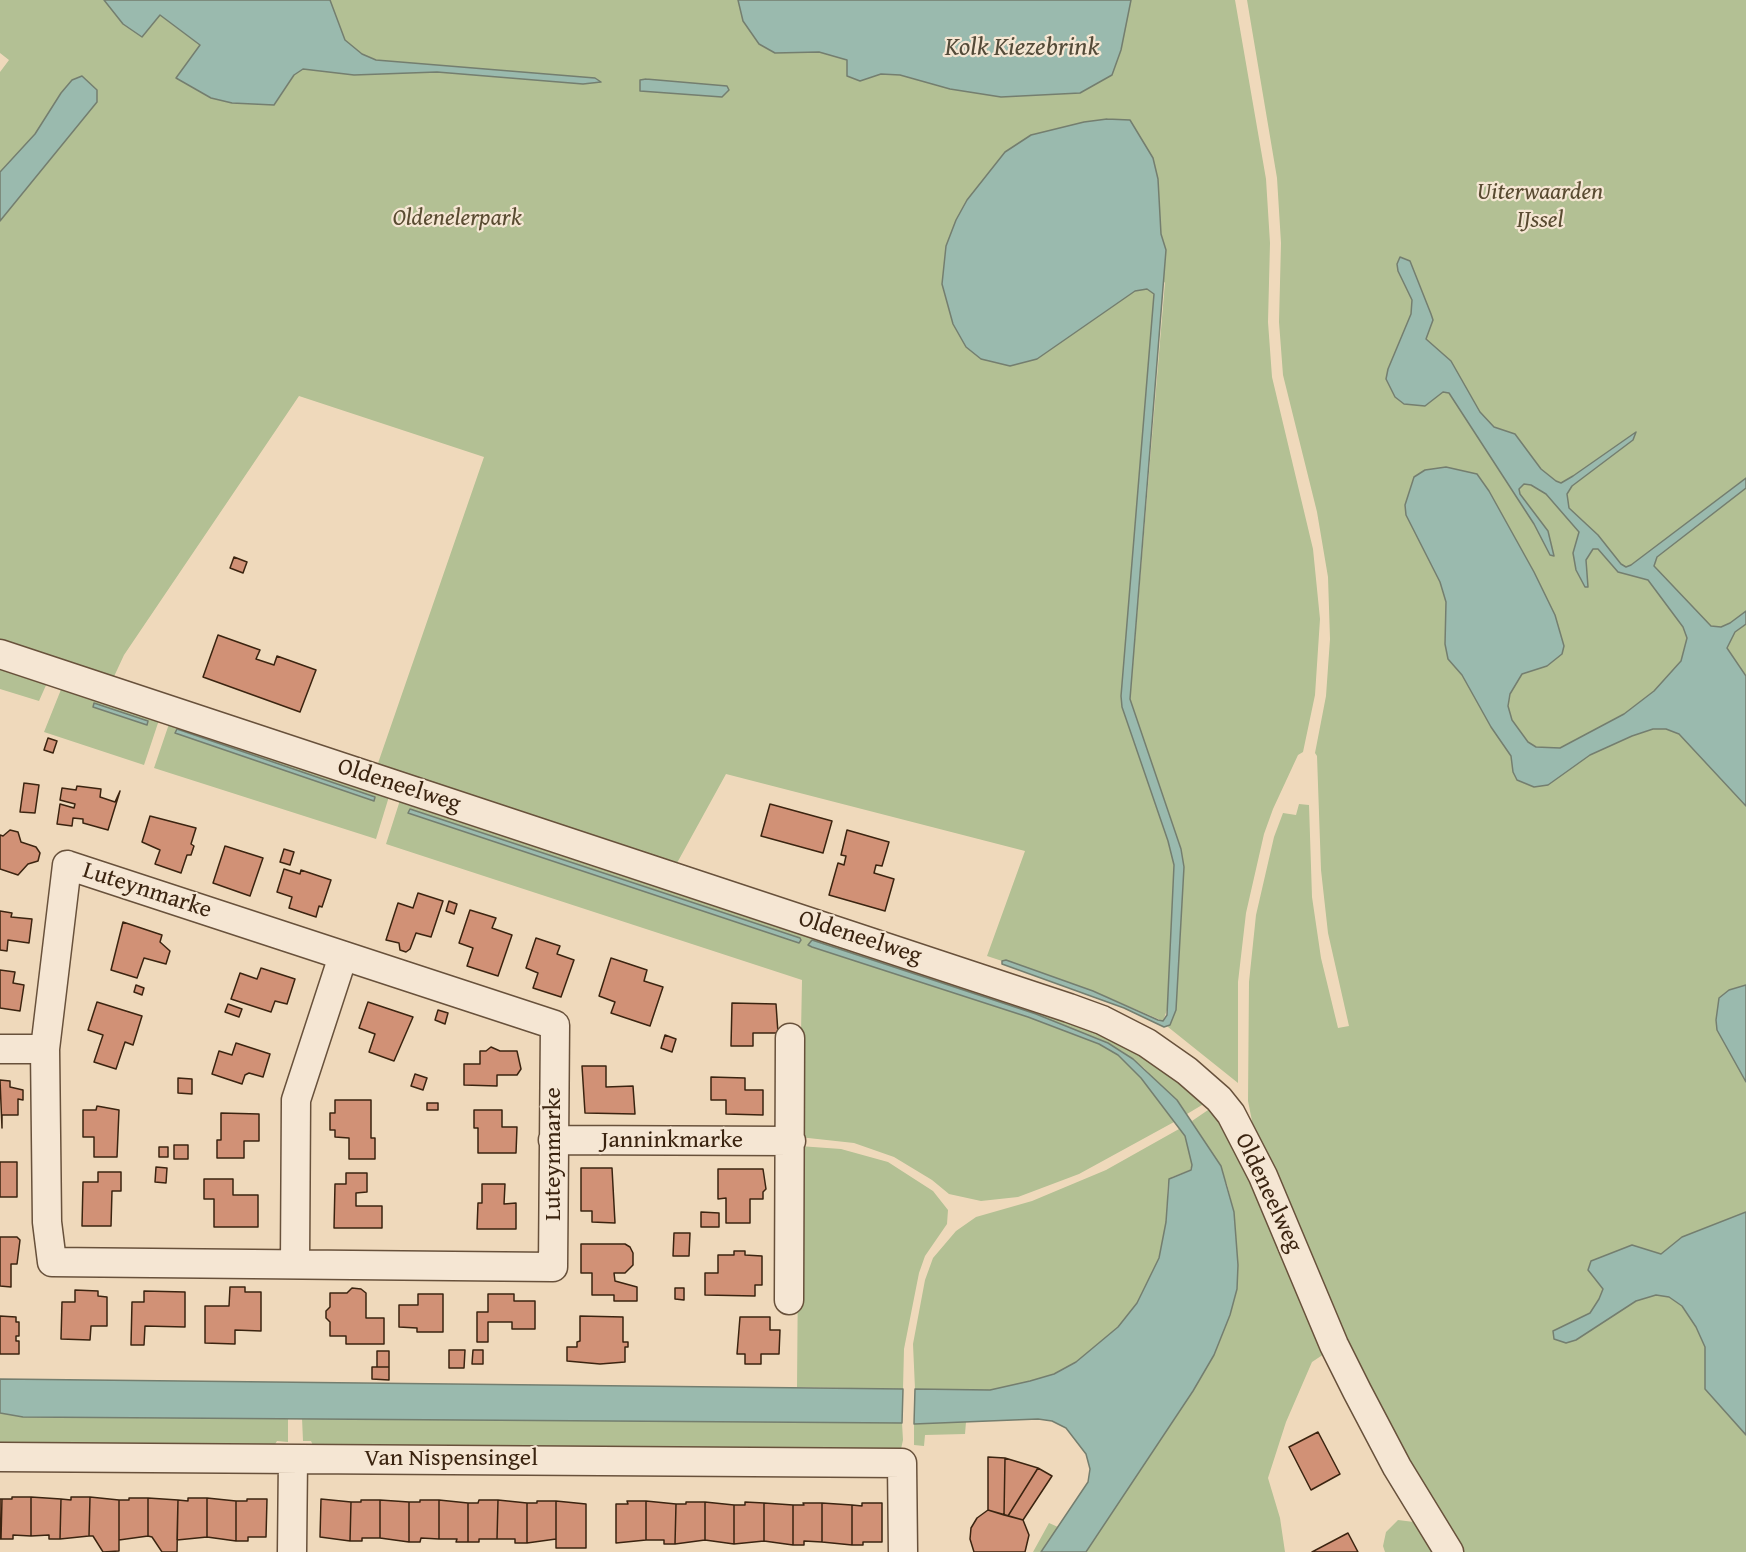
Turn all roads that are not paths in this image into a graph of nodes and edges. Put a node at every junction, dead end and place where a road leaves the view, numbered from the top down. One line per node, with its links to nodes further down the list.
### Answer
1 (0, 654): 14 (street, Oldeneelweg)
2 (343, 956): 5 (street, Luteynmarke); 6 (street, Luteynmarke); 8 (street)
3 (790, 1038): 7 (street)
4 (0, 1049): 5 (street)
5 (45, 1049): 8 (street, Luteynmarke)
6 (553, 1140): 7 (street, Janninkmarke); 8 (street, Luteynmarke)
7 (791, 1141): 9 (street)
8 (295, 1263)
9 (789, 1300)
10 (0, 1457): 11 (street, Van Nispensingel)
11 (293, 1459): 12 (street); 13 (street, Van Nispensingel)
12 (292, 1552)
13 (903, 1552)
14 (1449, 1552)

